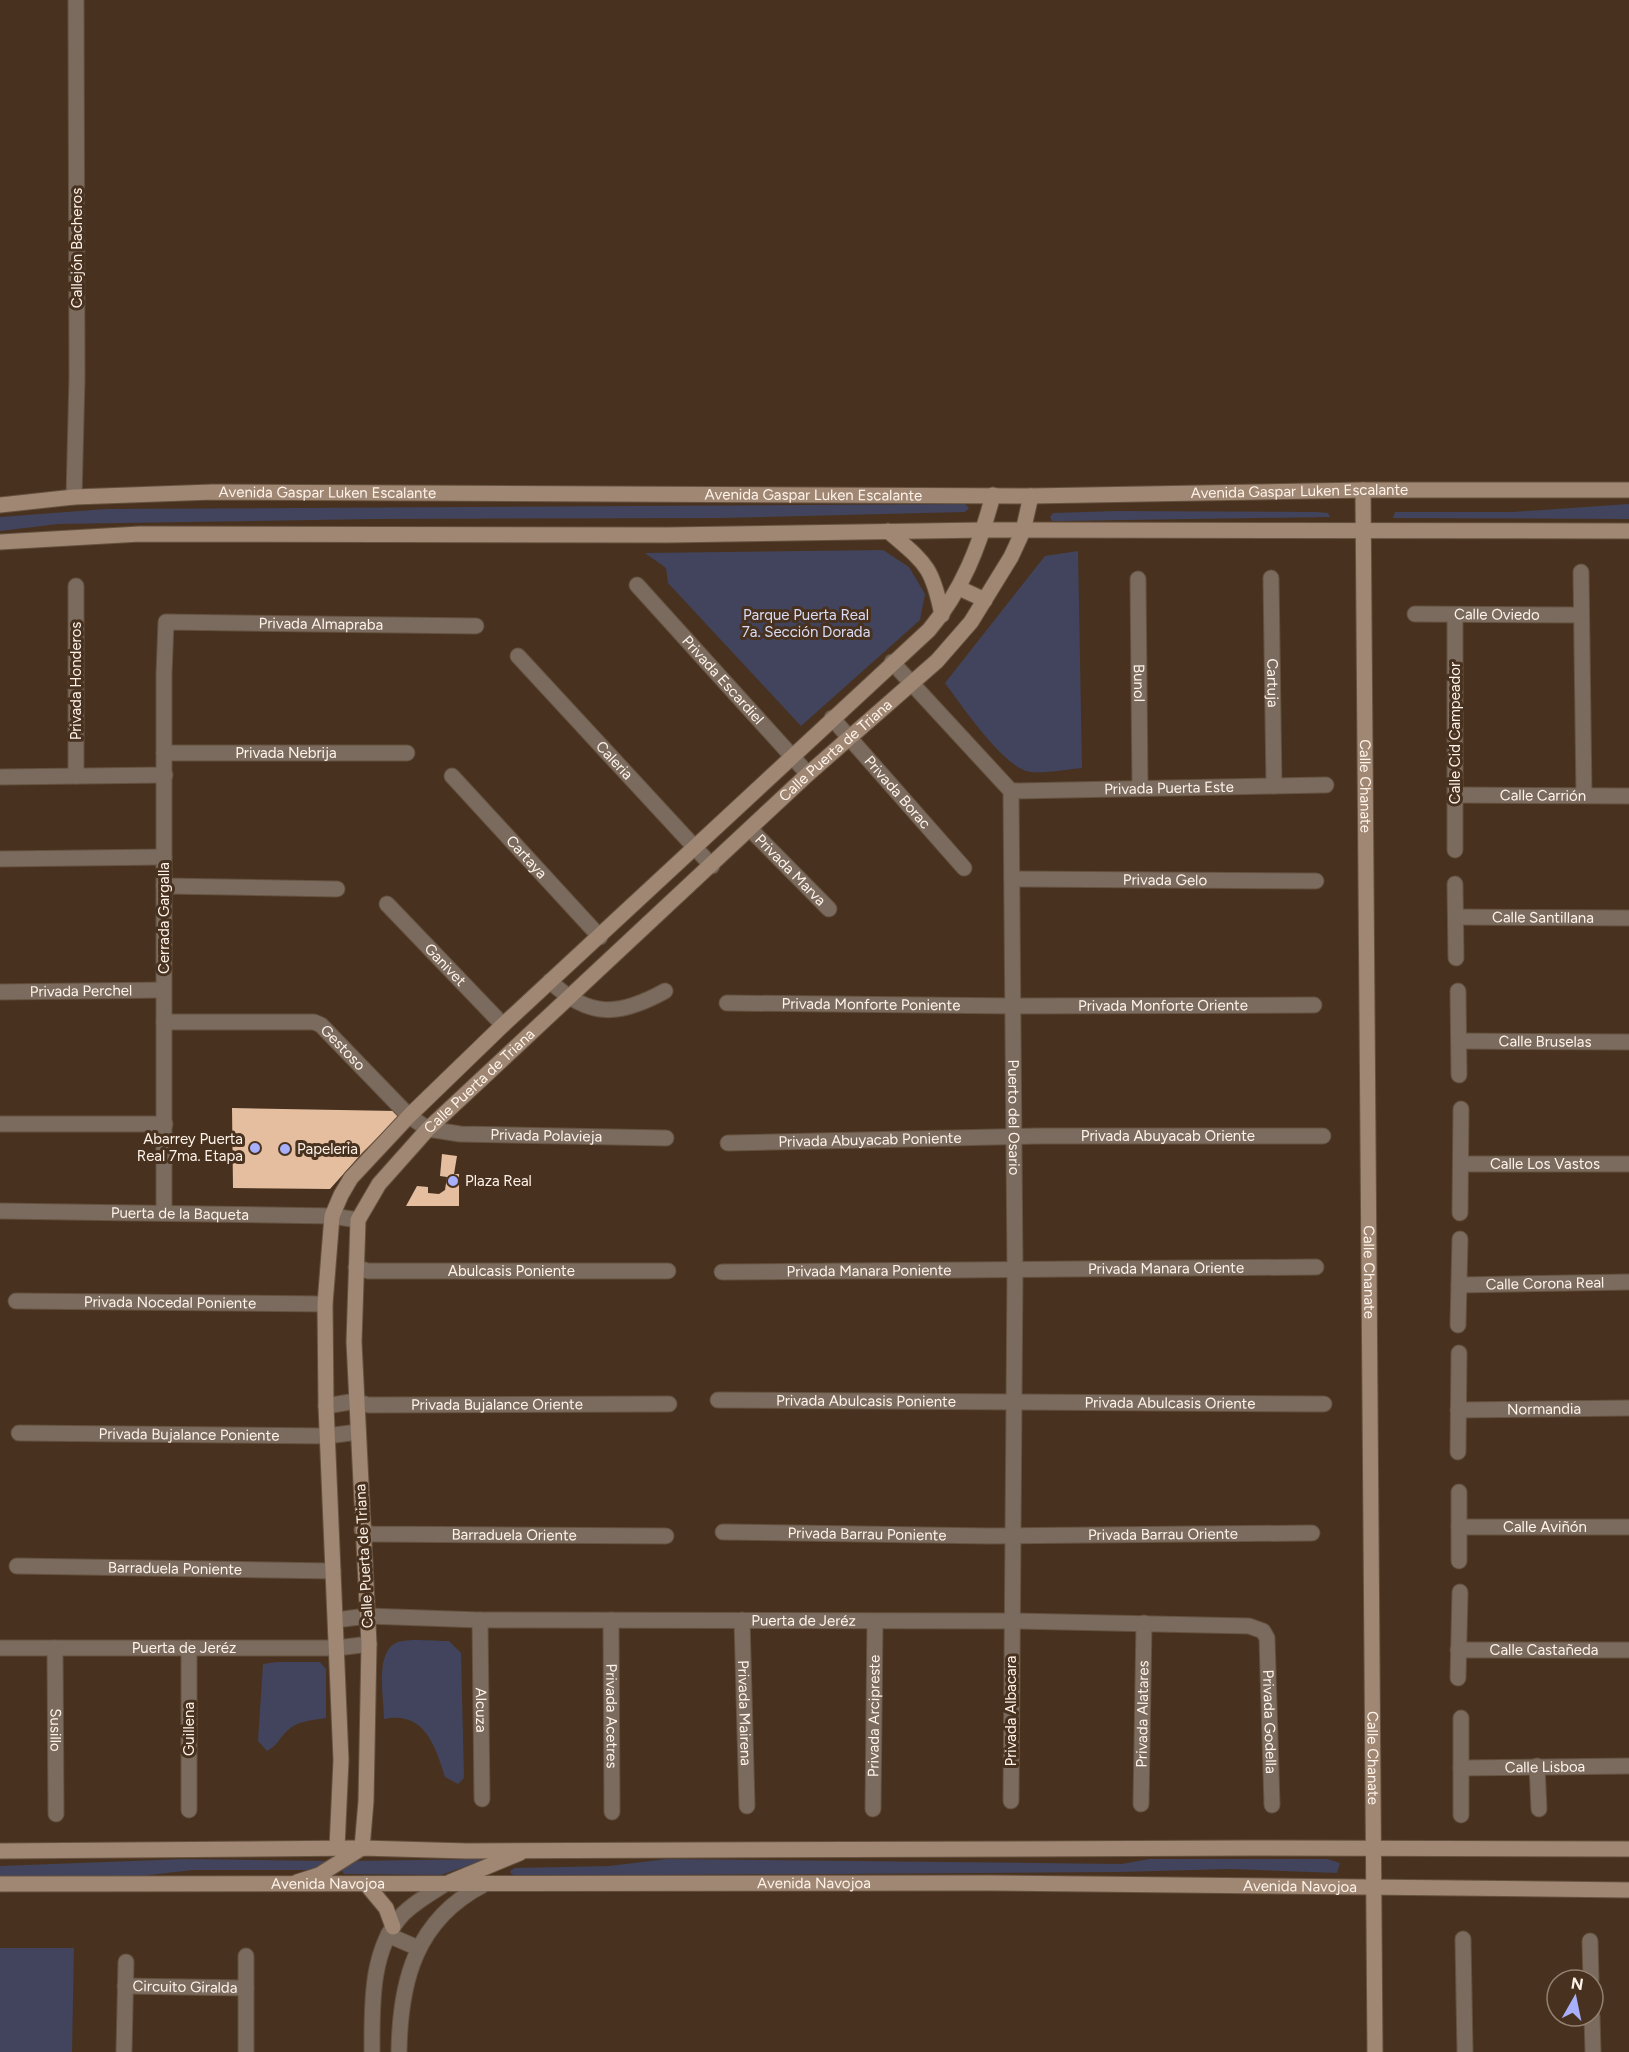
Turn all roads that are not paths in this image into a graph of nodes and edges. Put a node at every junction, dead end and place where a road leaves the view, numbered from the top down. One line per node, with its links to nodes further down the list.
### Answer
1 (76, 0): 6 (street, Callejón Bacheros)
2 (1363, 490): 3 (street, Avenida Gaspar Luken Escalante); 5 (street, Avenida Gaspar Luken Escalante); 9 (street, Calle Chanate)
3 (1629, 490)
4 (993, 495): 5 (street, Avenida Gaspar Luken Escalante); 6 (street, Avenida Gaspar Luken Escalante); 8 (street, Calle Puerta de Triana)
5 (1031, 496): 11 (street, Calle Puerta de Triana)
6 (74, 497): 7 (street, Avenida Gaspar Luken Escalante)
7 (0, 506)
8 (984, 530): 10 (street); 11 (street); 19 (street, Calle Puerta de Triana)
9 (1364, 530): 11 (street); 12 (street); 167 (street, Calle Chanate)
10 (888, 531): 13 (street); 22 (street)
11 (1023, 531): 20 (street, Calle Puerta de Triana)
12 (1629, 531)
13 (0, 542)
14 (1581, 572): 24 (street)
15 (1271, 578): 40 (street, Cartuja)
16 (1138, 579): 42 (street, Bunol)
17 (637, 585): 34 (street, Privada Escardiel)
18 (76, 586): 37 (street, Privada Honderos)
19 (959, 588): 20 (street); 22 (street, Calle Puerta de Triana)
20 (986, 600): 29 (street, Calle Puerta de Triana)
21 (1415, 614): 23 (street, Calle Oviedo)
22 (942, 615): 28 (street, Calle Puerta de Triana)
23 (1455, 615): 24 (street, Calle Oviedo); 44 (street, Calle Cid Campeador)
24 (1580, 615): 45 (street)
25 (166, 622): 26 (street, Privada Almapraba); 32 (street, Cerrada Gargalla)
26 (476, 626)
27 (518, 656): 48 (street, Caleria)
28 (892, 662): 29 (street); 30 (street, Calle Puerta de Triana)
29 (911, 684): 31 (street, Calle Puerta de Triana); 43 (street)
30 (832, 718): 31 (street, Privada Borac); 34 (street, Calle Puerta de Triana)
31 (850, 737): 35 (street, Calle Puerta de Triana); 53 (street, Privada Borac)
32 (164, 753): 33 (street, Privada Nebrija); 36 (street, Cerrada Gargalla)
33 (407, 753)
34 (791, 755): 35 (street, Privada Escardiel); 48 (street, Calle Puerta de Triana)
35 (808, 774): 47 (street, Calle Puerta de Triana)
36 (165, 775): 37 (street); 50 (street, Cerrada Gargalla)
37 (76, 776): 39 (street)
38 (452, 776): 63 (street, Cartaya)
39 (0, 777)
40 (1274, 786): 41 (street, Privada Puerta Este); 42 (street, Privada Puerta Este)
41 (1326, 786)
42 (1140, 787): 43 (street, Privada Puerta Este)
43 (1011, 791): 54 (street, Puerto del Osario)
44 (1456, 795): 45 (street, Calle Carrión); 49 (street, Calle Cid Campeador)
45 (1584, 795): 46 (street, Calle Carrión)
46 (1629, 796)
47 (751, 830): 52 (street, Calle Puerta de Triana); 60 (street, Privada Marva)
48 (694, 848): 52 (street, Caleria); 63 (street, Calle Puerta de Triana)
49 (1455, 850)
50 (164, 857): 51 (street); 57 (street, Cerrada Gargalla)
51 (0, 859)
52 (712, 866): 70 (street, Calle Puerta de Triana)
53 (964, 868)
54 (1012, 879): 55 (street, Privada Gelo); 73 (street, Puerto del Osario)
55 (1316, 881)
56 (1455, 884): 61 (street)
57 (164, 886): 58 (street); 66 (street, Cerrada Gargalla)
58 (337, 889)
59 (387, 904): 75 (street, Ganivet)
60 (829, 909)
61 (1456, 917): 62 (street, Calle Santillana); 64 (street)
62 (1629, 918)
63 (600, 937): 65 (street, Calle Puerta de Triana)
64 (1456, 958)
65 (550, 981): 70 (street); 75 (street, Calle Puerta de Triana)
66 (163, 990): 69 (street, Privada Perchel); 74 (street, Cerrada Gargalla)
67 (664, 991): 70 (street)
68 (1458, 991): 76 (street)
69 (0, 992)
70 (567, 998): 83 (street, Calle Puerta de Triana)
71 (728, 1003): 73 (street, Privada Monforte Poniente)
72 (1314, 1005): 73 (street, Privada Monforte Oriente)
73 (1014, 1006): 84 (street, Puerto del Osario)
74 (164, 1022): 80 (street, Gestoso); 82 (street, Cerrada Gargalla)
75 (503, 1025): 80 (street, Calle Puerta de Triana)
76 (1459, 1041): 77 (street, Calle Bruselas); 78 (street)
77 (1629, 1042)
78 (1459, 1075)
79 (1461, 1109): 88 (street)
80 (409, 1116): 83 (street, Gestoso); 93 (street, Calle Puerta de Triana)
81 (0, 1124): 82 (street)
82 (165, 1124): 91 (street, Cerrada Gargalla)
83 (428, 1129): 86 (street, Privada Polavieja); 94 (street, Calle Puerta de Triana)
84 (1014, 1136): 85 (street, Privada Abuyacab Oriente); 87 (street, Privada Abuyacab Poniente); 98 (street, Puerto del Osario)
85 (1323, 1136)
86 (666, 1138)
87 (728, 1143)
88 (1461, 1164): 89 (street, Calle Los Vastos); 92 (street)
89 (1629, 1164)
90 (0, 1211): 91 (street, Puerta de la Baqueta)
91 (164, 1213): 93 (street, Puerta de la Baqueta)
92 (1460, 1213)
93 (332, 1216): 94 (street, Puerta de la Baqueta); 104 (street, Calle Puerta de Triana)
94 (358, 1220): 96 (street, Calle Puerta de Triana)
95 (1460, 1239): 102 (street)
96 (356, 1267): 99 (street, Abulcasis Poniente); 108 (street, Calle Puerta de Triana)
97 (1316, 1267): 98 (street, Privada Manara Oriente)
98 (1015, 1270): 100 (street, Privada Manara Poniente); 109 (street, Puerto del Osario)
99 (668, 1271)
100 (722, 1272)
101 (1629, 1282): 102 (street, Calle Corona Real)
102 (1459, 1285): 105 (street)
103 (16, 1301): 104 (street, Privada Nocedal Poniente)
104 (325, 1304): 112 (street, Calle Puerta de Triana)
105 (1458, 1325)
106 (1459, 1353): 114 (street)
107 (718, 1400): 109 (street, Privada Abulcasis Poniente)
108 (356, 1401): 110 (street, Privada Bujalance Oriente); 112 (street, Privada Bujalance Oriente); 115 (street, Calle Puerta de Triana)
109 (1014, 1403): 111 (street, Privada Abulcasis Oriente); 125 (street, Puerto del Osario)
110 (669, 1404)
111 (1324, 1404)
112 (326, 1406): 117 (street, Calle Puerta de Triana)
113 (1629, 1408): 114 (street, Normandia)
114 (1458, 1410): 118 (street)
115 (358, 1432): 117 (street, Privada Bujalance Poniente); 122 (street, Calle Puerta de Triana)
116 (19, 1433): 117 (street, Privada Bujalance Poniente)
117 (327, 1436): 129 (street, Calle Puerta de Triana)
118 (1458, 1452)
119 (1459, 1492): 120 (street)
120 (1459, 1527): 121 (street, Calle Aviñón); 127 (street)
121 (1629, 1527)
122 (362, 1530): 126 (street, Barraduela Oriente); 131 (street, Calle Puerta de Triana)
123 (723, 1533): 125 (street, Privada Barrau Poniente)
124 (1312, 1533): 125 (street, Privada Barrau Oriente)
125 (1012, 1535): 136 (street, Puerto del Osario)
126 (666, 1536)
127 (1459, 1561)
128 (17, 1566): 129 (street, Barraduela Poniente)
129 (333, 1571): 132 (street, Calle Puerta de Triana)
130 (1460, 1592): 145 (street)
131 (367, 1616): 132 (street, Puerta de Jeréz); 133 (street, Puerta de Jeréz); 140 (street, Calle Puerta de Triana)
132 (336, 1620): 144 (street, Calle Puerta de Triana)
133 (480, 1620): 134 (street, Puerta de Jeréz); 154 (street, Alcuza)
134 (611, 1620): 135 (street, Puerta de Jeréz); 162 (street, Privada Acetres)
135 (742, 1620): 137 (street, Puerta de Jeréz); 158 (street, Privada Mairena)
136 (1011, 1621): 137 (street, Puerta de Jeréz); 138 (street, Puerta de Jeréz); 155 (street, Privada Albacara)
137 (875, 1622): 159 (street, Privada Arcipreste)
138 (1144, 1623): 139 (street, Puerta de Jeréz); 156 (street, Privada Alatares)
139 (1267, 1638): 157 (street, Privada Godella)
140 (369, 1644): 144 (street, Puerta de Jeréz); 150 (street, Calle Puerta de Triana)
141 (0, 1648): 142 (street, Puerta de Jeréz)
142 (55, 1648): 143 (street, Puerta de Jeréz); 163 (street, Susillo)
143 (189, 1648): 144 (street, Puerta de Jeréz); 161 (street, Guillena)
144 (337, 1648): 149 (street, Calle Puerta de Triana)
145 (1458, 1650): 146 (street, Calle Castañeda); 147 (street)
146 (1629, 1650)
147 (1458, 1678)
148 (1461, 1718): 153 (street)
149 (341, 1760): 150 (street); 165 (street, Calle Puerta de Triana)
150 (365, 1761): 166 (street, Calle Puerta de Triana)
151 (1538, 1766): 152 (street, Calle Lisboa); 153 (street, Calle Lisboa); 160 (street)
152 (1629, 1766)
153 (1461, 1768): 164 (street)
154 (482, 1799)
155 (1011, 1801)
156 (1141, 1804)
157 (1272, 1805)
158 (747, 1806)
159 (873, 1809)
160 (1539, 1809)
161 (189, 1810)
162 (612, 1812)
163 (56, 1814)
164 (1461, 1815)
165 (337, 1848): 166 (street); 170 (street)
166 (362, 1848): 169 (street); 171 (street)
167 (1373, 1849): 168 (street); 169 (street); 176 (street, Calle Chanate)
168 (1629, 1849)
169 (528, 1850): 174 (street)
170 (0, 1851)
171 (297, 1882): 172 (street, Avenida Navojoa); 173 (street, Avenida Navojoa)
172 (0, 1884)
173 (366, 1884): 174 (street, Avenida Navojoa); 178 (street)
174 (445, 1884): 175 (street, Avenida Navojoa); 178 (street)
175 (483, 1885): 176 (street, Avenida Navojoa); 181 (street)
176 (1373, 1888): 177 (street, Avenida Navojoa); 194 (street, Calle Chanate)
177 (1629, 1890)
178 (390, 1931): 181 (street); 188 (street)
179 (1463, 1939): 195 (street)
180 (1590, 1941): 184 (street)
181 (418, 1948): 189 (street)
182 (246, 1956): 186 (street)
183 (126, 1962): 185 (street)
184 (1591, 1968)
185 (125, 1986): 186 (street, Circuito Giralda); 190 (street)
186 (246, 1988): 191 (street)
187 (1592, 2028): 196 (street)
188 (372, 2035): 189 (street); 192 (street)
189 (399, 2035): 193 (street)
190 (124, 2052)
191 (246, 2052)
192 (372, 2052)
193 (399, 2052)
194 (1375, 2052)
195 (1465, 2052)
196 (1593, 2052)

